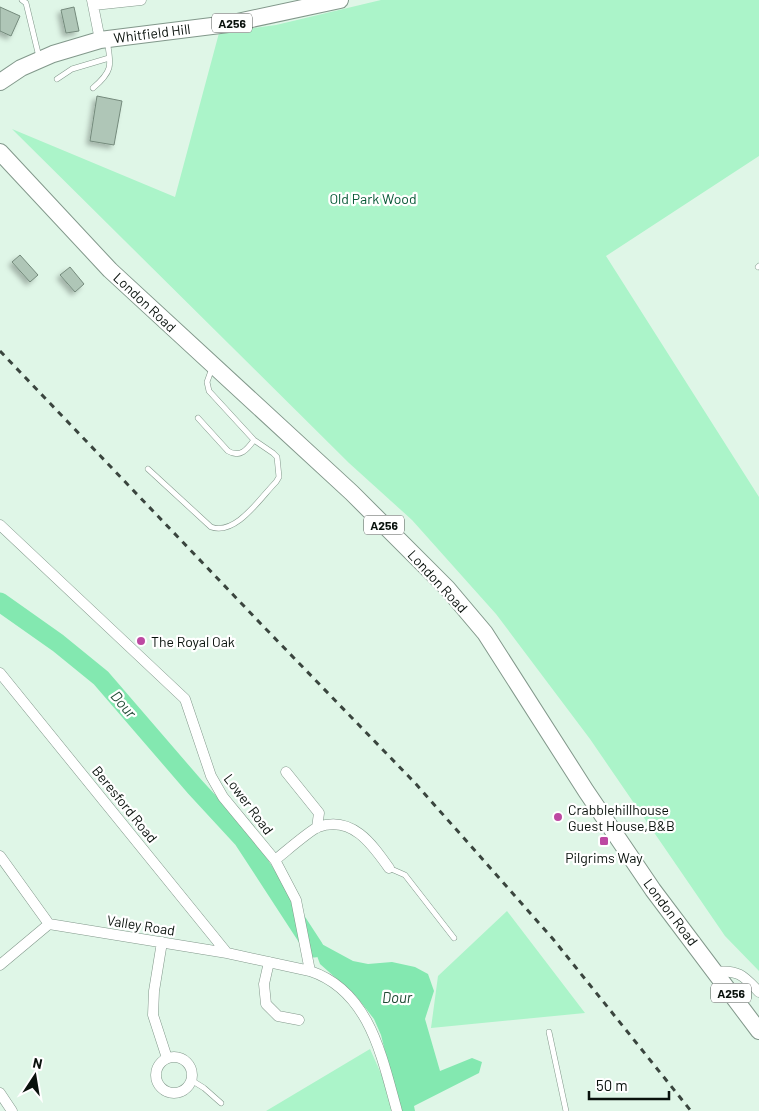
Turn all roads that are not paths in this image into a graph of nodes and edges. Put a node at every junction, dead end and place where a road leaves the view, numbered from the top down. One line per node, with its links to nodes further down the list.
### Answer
1 (22, 0): 7 (lane)
2 (141, 0): 4 (street)
3 (340, 0): 5 (main road, Whitfield Hill / A256)
4 (93, 2): 5 (street)
5 (103, 39): 6 (lane); 7 (main road, Whitfield Hill / A256)
6 (109, 58): 8 (lane); 10 (lane)
7 (40, 60): 9 (main road, Whitfield Hill / A256)
8 (57, 78)
9 (0, 82)
10 (93, 88)
11 (0, 152): 12 (main road, London Road / A256)
12 (213, 366): 14 (lane); 30 (main road, London Road / A256)
13 (198, 418): 14 (lane)
14 (254, 440): 15 (lane)
15 (148, 470)
16 (0, 525): 21 (street, Lower Road)
17 (0, 672): 26 (street, Beresford Road)
18 (286, 772): 19 (street)
19 (317, 828): 21 (street); 22 (street)
20 (0, 856): 23 (street)
21 (275, 860): 29 (street, Lower Road)
22 (389, 868): 24 (lane)
23 (49, 924): 25 (street, Valley Road); 28 (street)
24 (454, 938)
25 (162, 942): 26 (street, Valley Road); 35 (street)
26 (228, 953): 27 (street, Valley Road)
27 (269, 962): 29 (street, Valley Road); 32 (street)
28 (0, 964)
29 (310, 971): 40 (street)
30 (715, 972): 31 (street); 34 (main road, London Road / A256)
31 (759, 992)
32 (298, 1020)
33 (549, 1032): 41 (lane)
34 (759, 1032)
35 (167, 1058): 36 (street); 36 (street)
36 (191, 1080): 38 (lane)
37 (0, 1093): 39 (street)
38 (221, 1103)
39 (12, 1111)
40 (397, 1111)
41 (566, 1111)

